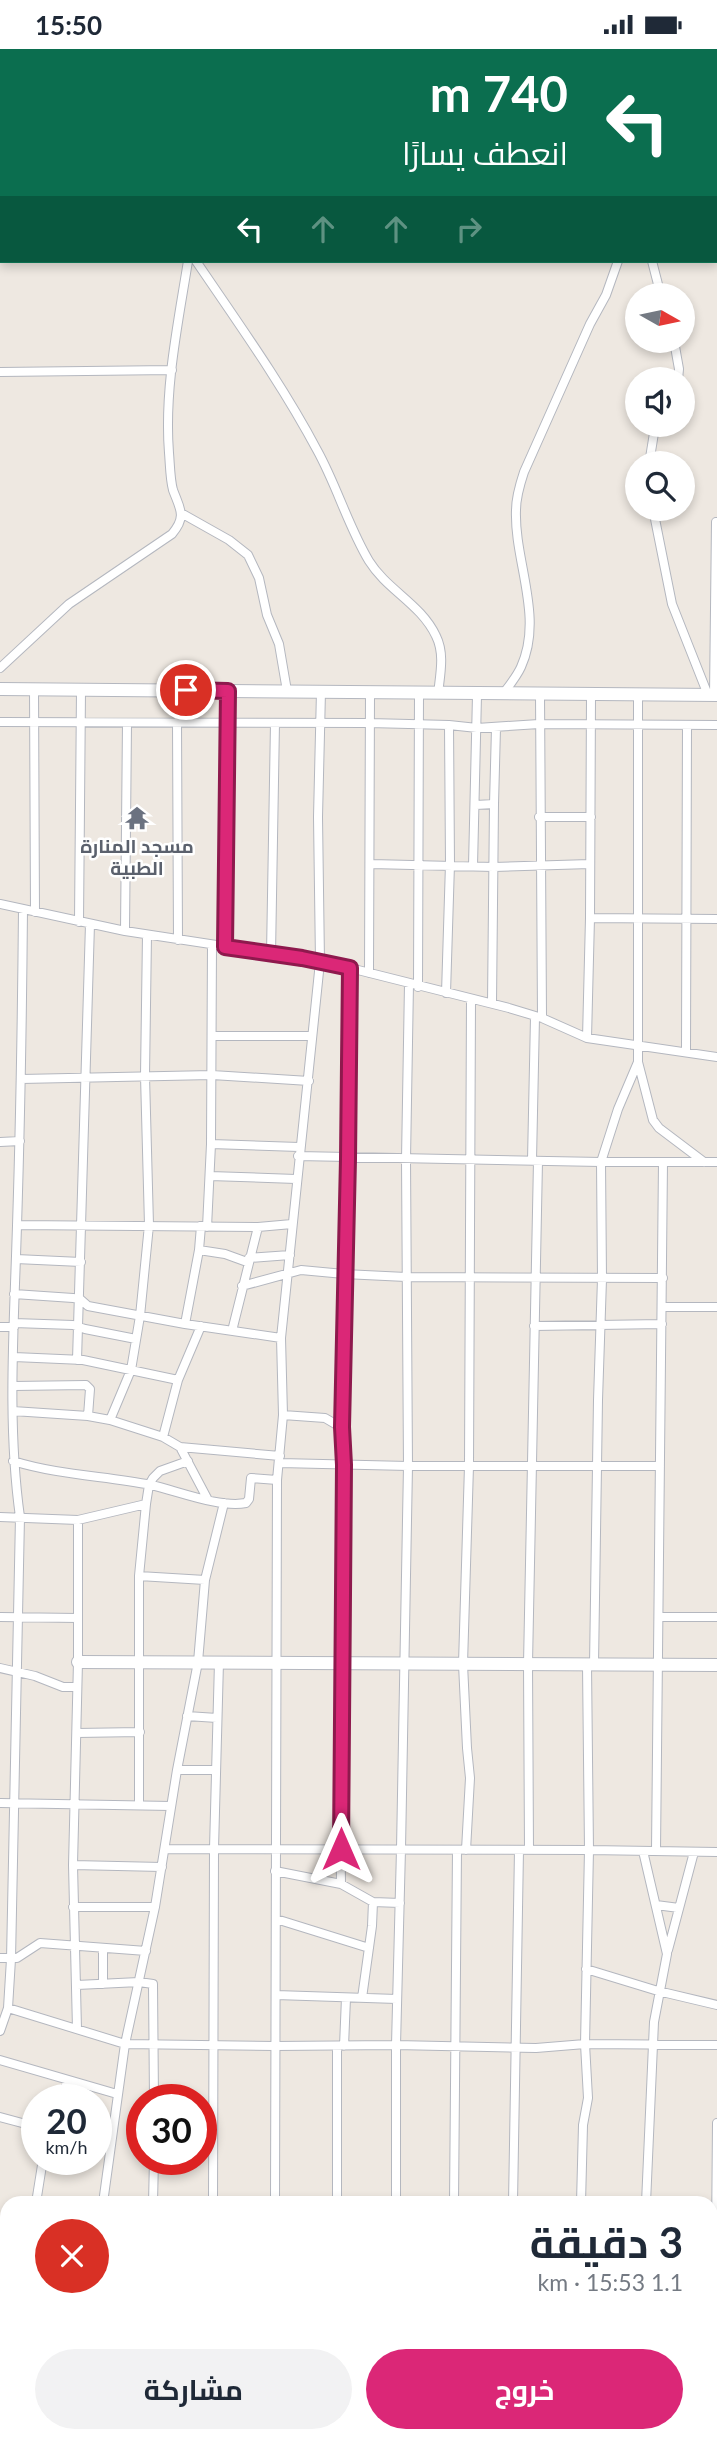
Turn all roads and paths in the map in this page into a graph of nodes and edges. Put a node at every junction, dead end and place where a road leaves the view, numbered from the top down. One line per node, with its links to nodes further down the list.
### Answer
1 (188, 263): 6 (street)
2 (197, 263): 20 (street)
3 (617, 263): 21 (street)
4 (653, 263): 5 (street)
5 (658, 283)
6 (172, 370): 7 (street); 8 (street)
7 (0, 372)
8 (181, 513): 11 (street); 16 (street)
9 (655, 521): 26 (street)
10 (716, 522): 26 (street)
11 (0, 668)
12 (34, 688): 13 (street); 14 (street); 30 (street)
13 (0, 689)
14 (81, 689): 15 (street); 31 (street)
15 (228, 691): 16 (street); 29 (street)
16 (287, 691): 17 (street)
17 (321, 691): 18 (street); 34 (street)
18 (370, 693): 19 (street); 35 (street)
19 (419, 693): 20 (street); 37 (street)
20 (438, 694): 24 (street)
21 (503, 694): 22 (street); 24 (street)
22 (540, 694): 25 (street); 36 (street)
23 (638, 694): 25 (street); 26 (street); 40 (street)
24 (477, 695): 43 (street)
25 (592, 695): 39 (street)
26 (713, 695)
27 (0, 722): 30 (street)
28 (177, 722): 29 (street); 32 (street); 67 (street)
29 (226, 722): 33 (street); 69 (street)
30 (34, 723): 31 (street); 58 (street)
31 (81, 723): 32 (street); 63 (street)
32 (127, 723): 65 (street)
33 (275, 723): 34 (street); 70 (street)
34 (320, 723): 35 (street); 71 (street)
35 (369, 723): 37 (street); 49 (street)
36 (539, 724): 39 (street); 44 (street); 47 (street)
37 (418, 725): 38 (street); 50 (street)
38 (449, 725): 43 (street); 51 (street)
39 (590, 725): 40 (street); 48 (street)
40 (637, 725): 41 (street); 60 (street)
41 (687, 725): 42 (street); 61 (street)
42 (717, 725)
43 (477, 728): 44 (street); 45 (street)
44 (496, 728): 46 (street)
45 (476, 804): 46 (street); 54 (street)
46 (494, 804): 55 (street)
47 (540, 817): 48 (street); 53 (street)
48 (591, 817): 52 (street)
49 (371, 864): 50 (street); 73 (street)
50 (417, 864): 51 (street); 75 (street)
51 (450, 864): 54 (street); 76 (street)
52 (590, 864): 53 (street); 59 (street)
53 (542, 865): 55 (street); 79 (street)
54 (473, 866): 55 (street)
55 (494, 867): 78 (street)
56 (0, 904): 57 (street)
57 (23, 909): 58 (street); 90 (street)
58 (35, 912): 63 (street)
59 (590, 918): 60 (street); 82 (street)
60 (639, 918): 61 (street); 83 (street)
61 (685, 918): 62 (street); 84 (street)
62 (717, 919)
63 (79, 922): 64 (street)
64 (90, 924): 65 (street); 89 (street)
65 (125, 931): 66 (street)
66 (147, 935): 67 (street); 88 (street)
67 (178, 940): 68 (street)
68 (212, 945): 69 (street); 80 (street)
69 (225, 947): 70 (street)
70 (271, 954): 71 (street)
71 (320, 962): 72 (street); 81 (street)
72 (350, 968): 73 (street); 96 (street)
73 (369, 973): 74 (street)
74 (409, 984): 75 (street); 97 (street)
75 (418, 987): 76 (street)
76 (446, 993): 77 (street)
77 (471, 999): 78 (street); 98 (street)
78 (492, 1003): 79 (street)
79 (538, 1018): 82 (street); 99 (street)
80 (213, 1036): 81 (street); 87 (street)
81 (312, 1036): 91 (street)
82 (587, 1038): 83 (street)
83 (637, 1045): 84 (street); 86 (street)
84 (686, 1051): 85 (street)
85 (717, 1056)
86 (638, 1062): 101 (street); 102 (street)
87 (212, 1075): 88 (street); 91 (street); 94 (street)
88 (145, 1076): 89 (street); 108 (street)
89 (86, 1078): 90 (street); 110 (street)
90 (21, 1079): 92 (street)
91 (309, 1081): 95 (street)
92 (20, 1141): 93 (street); 107 (street)
93 (0, 1142)
94 (211, 1144): 95 (street); 104 (street)
95 (299, 1151): 96 (street); 105 (street)
96 (348, 1159): 97 (street); 118 (street)
97 (406, 1159): 98 (street); 119 (street)
98 (471, 1159): 99 (street); 120 (street)
99 (535, 1161): 101 (street); 122 (street)
100 (663, 1161): 101 (street); 102 (street); 121 (street)
101 (601, 1162): 123 (street)
102 (704, 1162): 103 (street)
103 (717, 1162)
104 (211, 1175): 105 (street); 109 (street)
105 (296, 1179): 106 (street)
106 (292, 1224): 111 (street); 113 (street)
107 (17, 1225): 110 (street); 114 (street)
108 (149, 1225): 109 (street); 110 (street); 129 (street)
109 (204, 1226): 111 (street); 112 (street)
110 (83, 1227): 116 (street)
111 (258, 1227): 115 (street)
112 (199, 1250): 115 (street); 130 (street)
113 (290, 1255): 115 (street); 117 (street)
114 (16, 1259): 116 (street); 125 (street)
115 (248, 1260): 124 (street)
116 (81, 1262): 126 (street)
117 (288, 1274): 118 (street); 124 (street); 139 (street)
118 (344, 1274): 119 (street); 150 (street)
119 (406, 1277): 120 (street); 157 (street)
120 (469, 1278): 122 (street); 158 (street)
121 (663, 1278): 123 (street); 127 (street)
122 (536, 1279): 123 (street); 136 (street)
123 (602, 1279): 131 (street)
124 (242, 1286): 138 (street)
125 (14, 1294): 126 (street); 133 (street)
126 (80, 1299): 129 (street); 134 (street)
127 (662, 1307): 128 (street); 132 (street)
128 (717, 1307)
129 (140, 1316): 130 (street); 140 (street)
130 (185, 1324): 135 (street)
131 (600, 1324): 132 (street); 136 (street); 160 (street)
132 (662, 1324): 161 (street)
133 (14, 1325): 134 (street); 137 (street); 141 (street)
134 (79, 1326): 140 (street); 142 (street)
135 (201, 1326): 138 (street); 144 (street)
136 (534, 1326): 159 (street)
137 (0, 1327)
138 (232, 1331): 139 (street)
139 (281, 1338): 147 (street)
140 (136, 1339): 143 (street)
141 (14, 1357): 142 (street); 145 (street)
142 (77, 1360): 143 (street)
143 (131, 1370): 144 (street); 149 (street)
144 (178, 1380): 151 (street)
145 (13, 1386): 146 (street); 148 (street)
146 (13, 1411): 148 (street); 154 (street)
147 (283, 1415): 150 (street); 153 (street)
148 (88, 1416): 149 (street)
149 (110, 1420): 151 (street)
150 (342, 1427): 156 (street)
151 (163, 1437): 152 (street)
152 (180, 1447): 153 (street); 155 (street)
153 (280, 1459): 156 (street); 162 (street)
154 (13, 1461): 163 (street); 168 (street)
155 (188, 1461): 163 (street); 164 (street)
156 (344, 1465): 157 (street); 182 (street)
157 (408, 1466): 158 (street); 183 (street)
158 (469, 1466): 159 (street); 184 (street)
159 (531, 1466): 160 (street); 185 (street)
160 (598, 1466): 161 (street); 186 (street)
161 (660, 1467): 174 (street)
162 (277, 1480): 165 (street); 181 (street)
163 (149, 1485): 164 (street); 166 (street)
164 (207, 1498): 165 (street)
165 (224, 1503): 171 (street)
166 (146, 1504): 169 (street); 170 (street)
167 (0, 1517): 168 (street)
168 (20, 1517): 169 (street); 175 (street)
169 (78, 1520): 176 (street)
170 (139, 1576): 171 (street); 178 (street)
171 (205, 1580): 179 (street)
172 (717, 1616): 174 (street)
173 (0, 1617): 175 (street)
174 (660, 1617): 187 (street)
175 (17, 1618): 176 (street); 190 (street)
176 (78, 1618): 177 (street)
177 (78, 1662): 178 (street); 191 (street)
178 (140, 1662): 179 (street); 194 (street)
179 (198, 1662): 180 (street); 192 (street)
180 (219, 1663): 181 (street); 193 (street)
181 (278, 1663): 182 (street); 205 (street)
182 (341, 1663): 183 (street); 206 (street)
183 (403, 1664): 184 (street); 207 (street)
184 (463, 1664): 185 (street); 208 (street)
185 (528, 1664): 186 (street); 209 (street)
186 (591, 1665): 187 (street); 210 (street)
187 (658, 1665): 188 (street); 212 (street)
188 (717, 1665)
189 (0, 1668): 190 (street)
190 (15, 1671): 191 (street); 199 (street)
191 (77, 1687): 195 (street)
192 (187, 1716): 193 (street); 196 (street)
193 (217, 1718): 197 (street)
194 (140, 1732): 195 (street); 201 (street)
195 (77, 1733): 200 (street)
196 (177, 1770): 197 (street); 202 (street)
197 (216, 1770): 204 (street)
198 (0, 1803): 199 (street)
199 (14, 1803): 200 (street); 232 (street)
200 (74, 1804): 201 (street); 215 (street)
201 (139, 1805): 202 (street)
202 (172, 1806): 203 (street)
203 (165, 1849): 204 (street); 216 (street)
204 (215, 1849): 205 (street); 252 (street)
205 (275, 1849): 206 (street); 217 (street)
206 (341, 1849): 207 (street); 218 (street)
207 (401, 1849): 208 (street); 220 (street)
208 (461, 1850): 209 (street); 255 (street)
209 (524, 1850): 210 (street); 256 (street)
210 (589, 1850): 211 (street); 233 (street)
211 (643, 1851): 212 (street); 221 (street)
212 (656, 1851): 213 (street)
213 (694, 1852): 214 (street); 224 (street)
214 (717, 1852)
215 (73, 1865): 216 (street); 222 (street)
216 (162, 1867): 223 (street)
217 (275, 1871): 218 (street); 225 (street)
218 (341, 1884): 219 (street)
219 (373, 1902): 220 (street); 227 (street)
220 (400, 1903): 241 (street)
221 (656, 1905): 224 (street); 230 (street)
222 (73, 1907): 223 (street); 226 (street)
223 (155, 1907): 229 (street)
224 (679, 1908): 230 (street)
225 (275, 1919): 227 (street); 238 (street)
226 (74, 1947): 228 (street); 232 (street); 236 (street)
227 (369, 1948): 240 (street)
228 (103, 1949): 229 (street); 235 (street)
229 (146, 1951): 234 (street)
230 (667, 1954): 237 (street)
231 (0, 1958): 232 (street)
232 (11, 1959): 243 (street)
233 (586, 1969): 237 (street); 249 (street)
234 (139, 1982): 235 (street); 246 (street); 247 (street)
235 (103, 1984): 236 (street)
236 (77, 1985): 244 (street)
237 (658, 1991): 242 (street); 250 (street)
238 (276, 1995): 239 (street); 253 (street)
239 (346, 1998): 240 (street); 254 (street)
240 (362, 1998): 241 (street)
241 (397, 1999): 248 (street)
242 (717, 2005)
243 (8, 2008): 244 (street); 245 (street)
244 (77, 2029): 246 (street)
245 (0, 2031)
246 (125, 2044): 247 (street); 261 (street)
247 (155, 2045): 252 (street); 260 (street)
248 (396, 2045): 254 (street); 255 (street); 275 (street)
249 (585, 2045): 250 (street); 256 (street); 278 (street)
250 (652, 2045): 251 (street); 279 (street)
251 (717, 2045)
252 (213, 2046): 253 (street); 272 (street)
253 (275, 2046): 254 (street); 273 (street)
254 (341, 2046): 274 (street)
255 (457, 2046): 256 (street); 276 (street)
256 (516, 2046): 277 (street)
257 (0, 2060): 258 (street)
258 (67, 2080): 259 (street); 261 (street)
259 (66, 2084)
260 (154, 2084)
261 (117, 2094): 265 (street)
262 (0, 2117): 263 (street)
263 (21, 2123)
264 (717, 2123): 280 (street)
265 (112, 2128)
266 (40, 2175): 269 (street)
267 (106, 2175): 270 (street)
268 (154, 2175): 271 (street)
269 (37, 2196)
270 (104, 2196)
271 (153, 2196)
272 (214, 2196)
273 (275, 2196)
274 (337, 2196)
275 (396, 2196)
276 (454, 2196)
277 (513, 2196)
278 (581, 2196)
279 (646, 2196)
280 (715, 2196)

